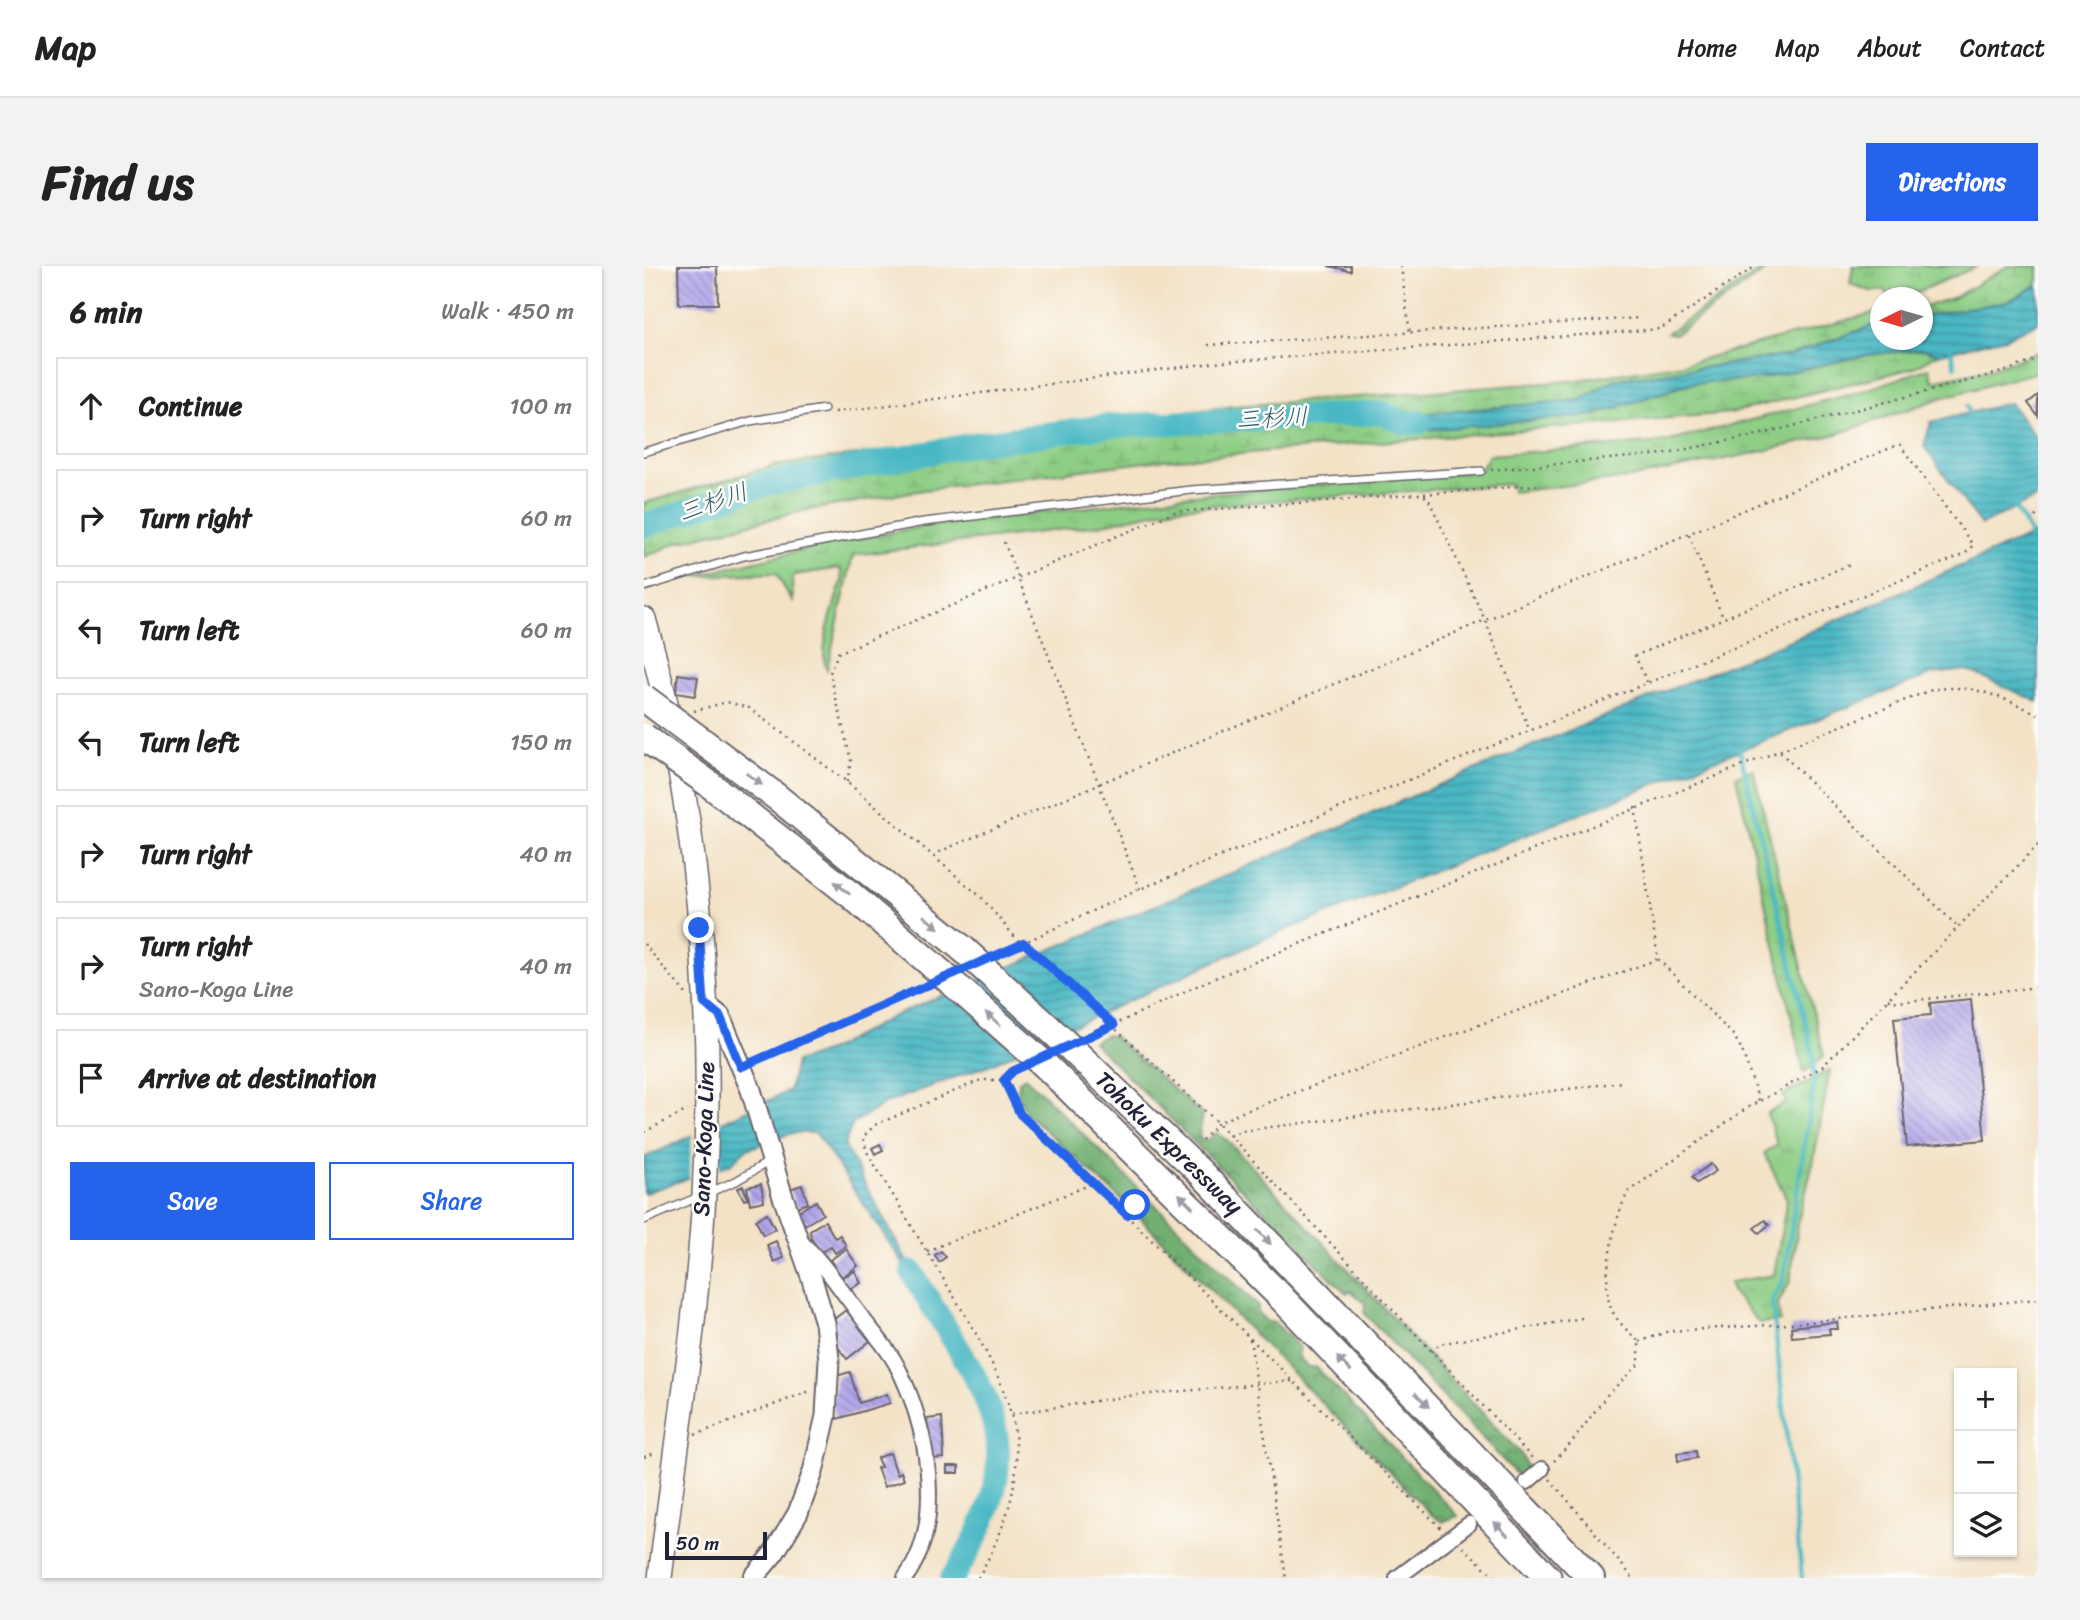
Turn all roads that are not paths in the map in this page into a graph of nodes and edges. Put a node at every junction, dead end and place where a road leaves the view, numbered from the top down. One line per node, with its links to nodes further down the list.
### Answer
1 (824, 410): 2 (lane)
2 (644, 452)
3 (1481, 471): 4 (lane)
4 (644, 587)
5 (644, 619): 8 (main road, Sano-Koga Line)
6 (644, 698): 21 (highway, Tohoku Expressway, one-way to 21, bridge)
7 (644, 737): 20 (highway, Tohoku Expressway, one-way to 7, bridge)
8 (704, 1003): 9 (street); 10 (main road, Sano-Koga Line)
9 (773, 1158): 10 (lane); 12 (street)
10 (704, 1188): 11 (lane); 16 (main road, Sano-Koga Line)
11 (644, 1220)
12 (801, 1242): 17 (street); 18 (street)
13 (1542, 1469): 14 (street)
14 (1527, 1482)
15 (1469, 1524): 19 (street)
16 (660, 1578)
17 (753, 1578)
18 (905, 1578)
19 (1397, 1578)
20 (1548, 1578)
21 (1591, 1578)

